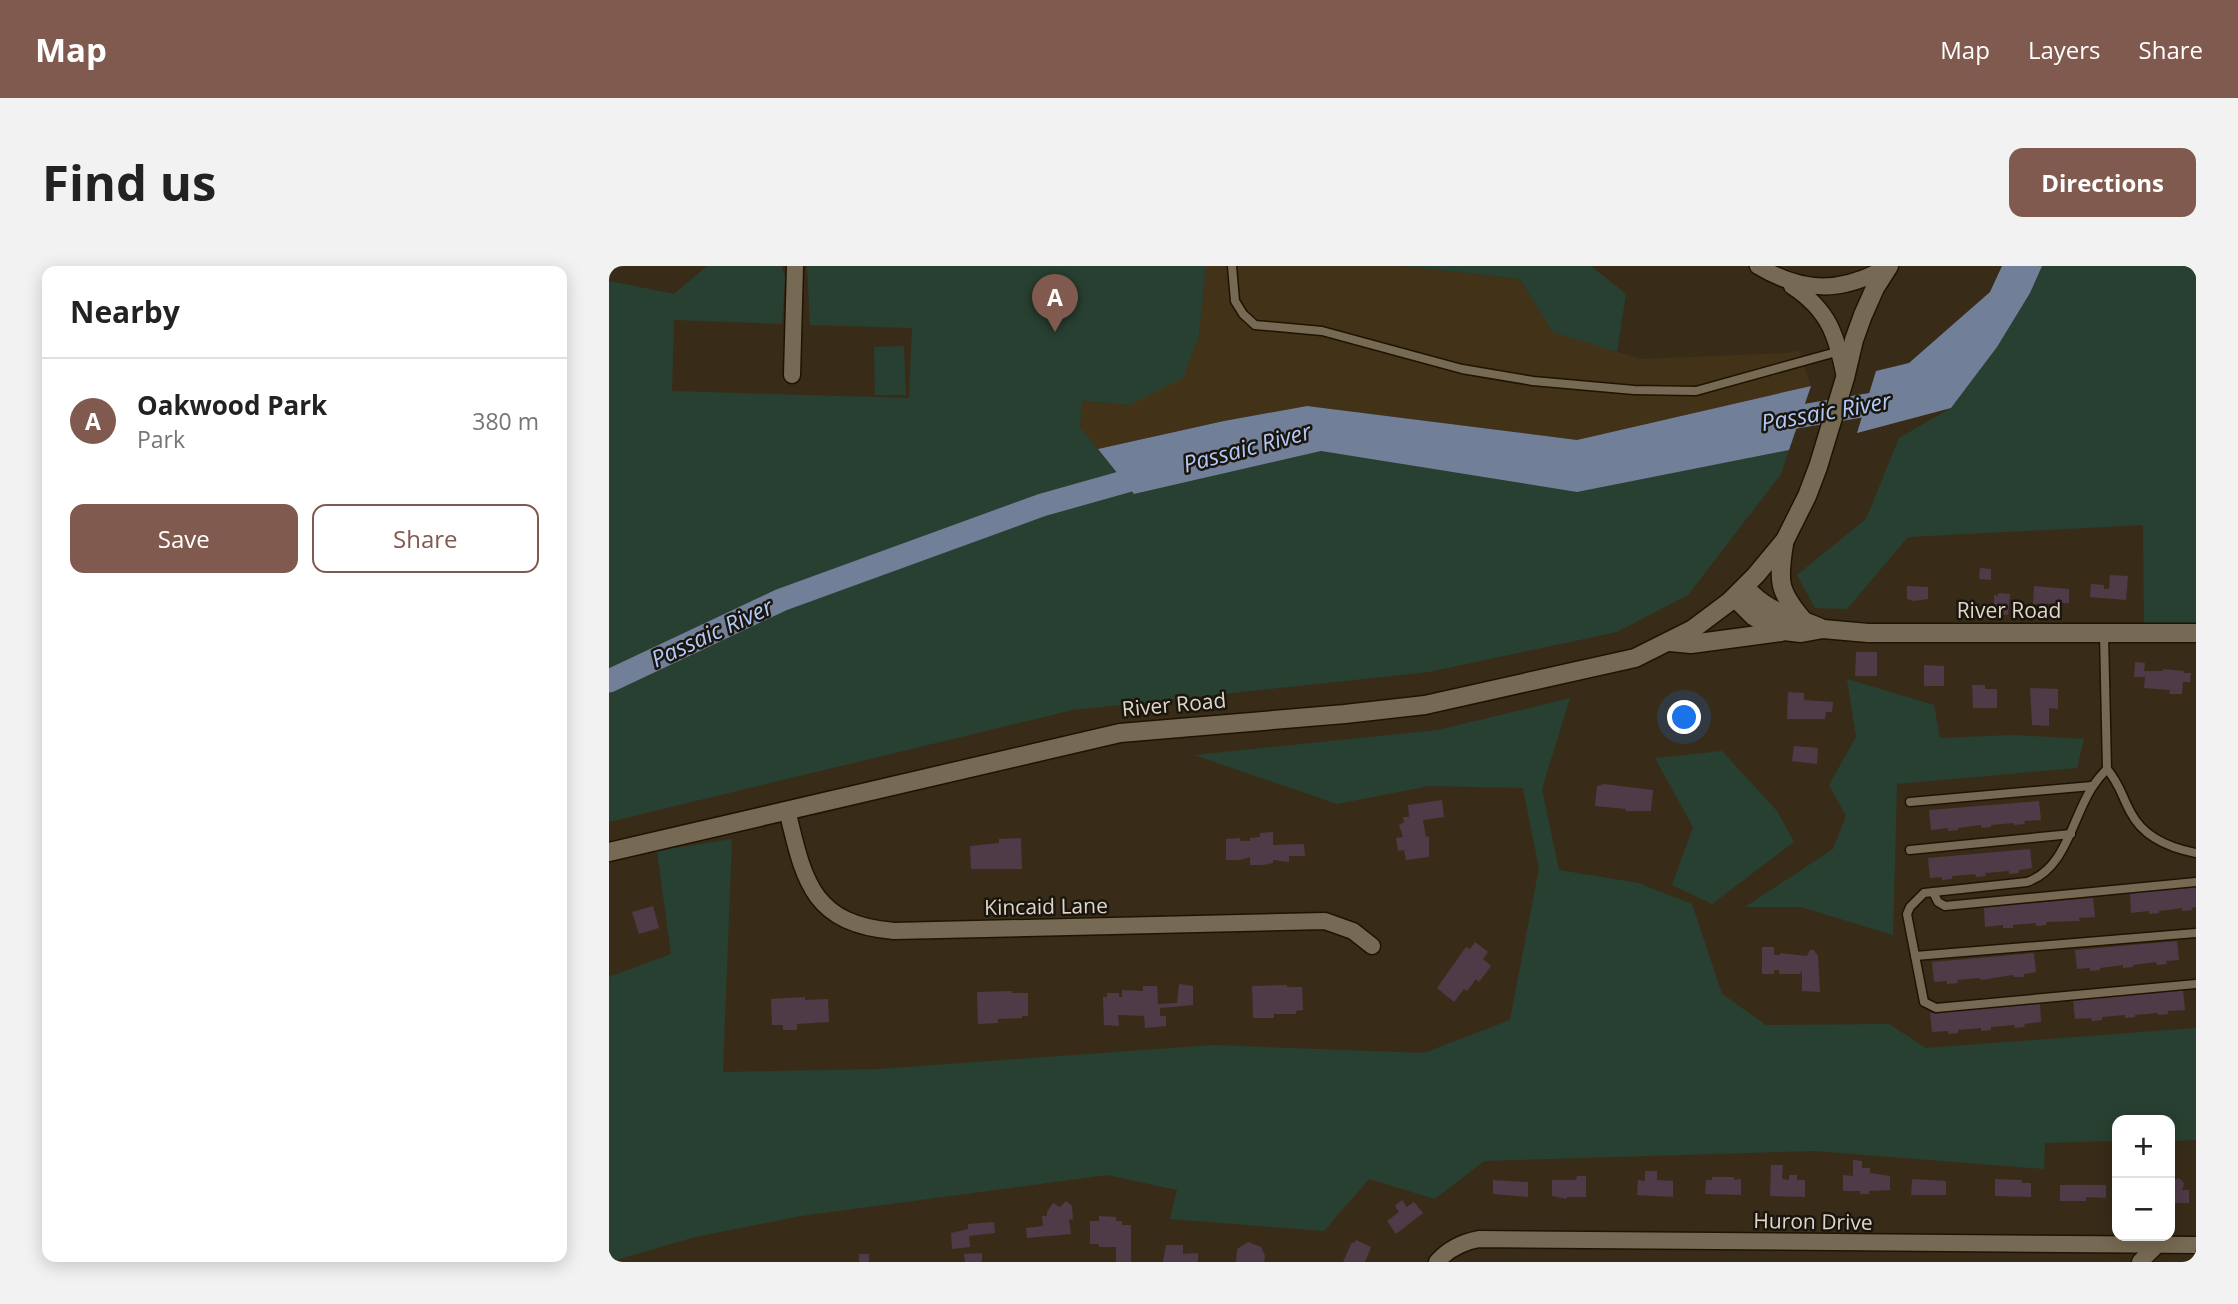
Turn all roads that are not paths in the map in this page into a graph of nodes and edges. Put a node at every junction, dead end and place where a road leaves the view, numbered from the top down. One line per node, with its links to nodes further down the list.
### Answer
1 (795, 266): 7 (street)
2 (1232, 266): 6 (lane)
3 (1758, 266): 5 (street)
4 (1888, 267): 5 (street); 8 (main road)
5 (1778, 278): 6 (street)
6 (1840, 351): 8 (street)
7 (792, 375)
8 (1845, 378): 9 (main road)
9 (1785, 540): 10 (main road, River Road); 11 (main road)
10 (1740, 592): 11 (main road); 13 (main road); 16 (main road, River Road)
11 (1803, 620): 12 (main road)
12 (1823, 629): 13 (main road); 14 (main road, River Road)
13 (1784, 631): 16 (main road)
14 (2104, 634): 15 (main road, River Road); 17 (lane)
15 (2196, 634)
16 (1669, 642): 20 (main road, River Road)
17 (2107, 769): 18 (lane); 24 (lane)
18 (2092, 786): 19 (lane); 21 (lane)
19 (1910, 802)
20 (787, 810): 23 (main road, River Road); 28 (street, Kincaid Lane)
21 (2070, 834): 22 (lane); 26 (lane)
22 (1910, 850)
23 (609, 852)
24 (2196, 853)
25 (2196, 882): 26 (lane)
26 (1933, 892): 29 (lane)
27 (2196, 933): 29 (lane)
28 (1373, 947)
29 (1915, 956): 30 (lane)
30 (2196, 984)
31 (2196, 1245): 32 (street, Huron Drive)
32 (2156, 1246): 33 (street, Huron Drive); 34 (street)
33 (1437, 1262)
34 (2140, 1262)

